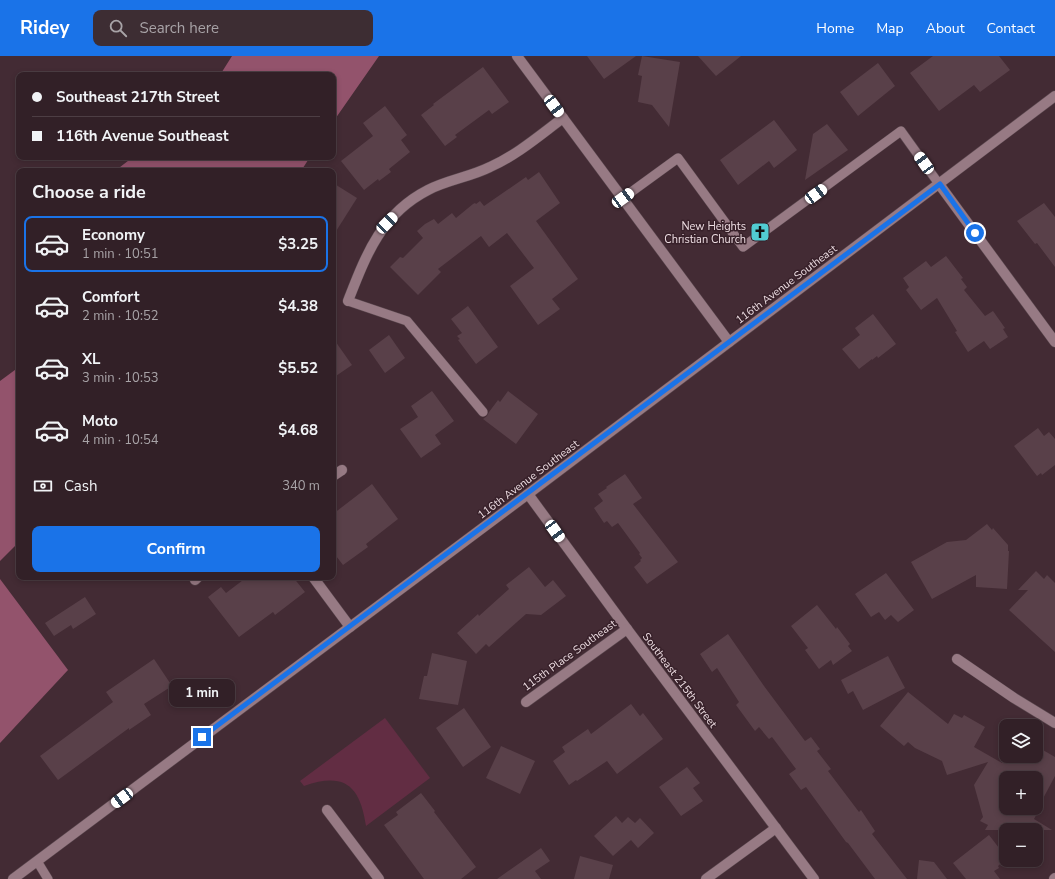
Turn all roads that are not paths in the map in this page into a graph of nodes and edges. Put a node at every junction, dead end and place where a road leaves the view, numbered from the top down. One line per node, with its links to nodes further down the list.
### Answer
1 (517, 56): 3 (street)
2 (1055, 96): 4 (street, 116th Avenue Southeast)
3 (563, 118): 5 (street); 6 (street)
4 (940, 184): 5 (lane); 7 (street, 116th Avenue Southeast); 8 (street)
5 (623, 198): 7 (street)
6 (348, 301): 9 (lane)
7 (730, 342): 12 (street, 116th Avenue Southeast)
8 (1055, 342)
9 (483, 412)
10 (342, 470): 11 (street)
11 (336, 474)
12 (528, 494): 14 (street, 116th Avenue Southeast); 15 (street, Southeast 215th Street)
13 (315, 580): 14 (street)
14 (350, 627): 21 (street, 116th Avenue Southeast)
15 (626, 629): 17 (street, 115th Place Southeast); 20 (street, Southeast 215th Street)
16 (958, 658): 18 (street)
17 (526, 702)
18 (1055, 723)
19 (327, 810): 24 (street)
20 (776, 828): 25 (street); 26 (street, Southeast 215th Street)
21 (37, 861): 22 (street, 116th Avenue Southeast); 23 (lane)
22 (13, 879)
23 (48, 879)
24 (379, 879)
25 (706, 879)
26 (814, 879)

